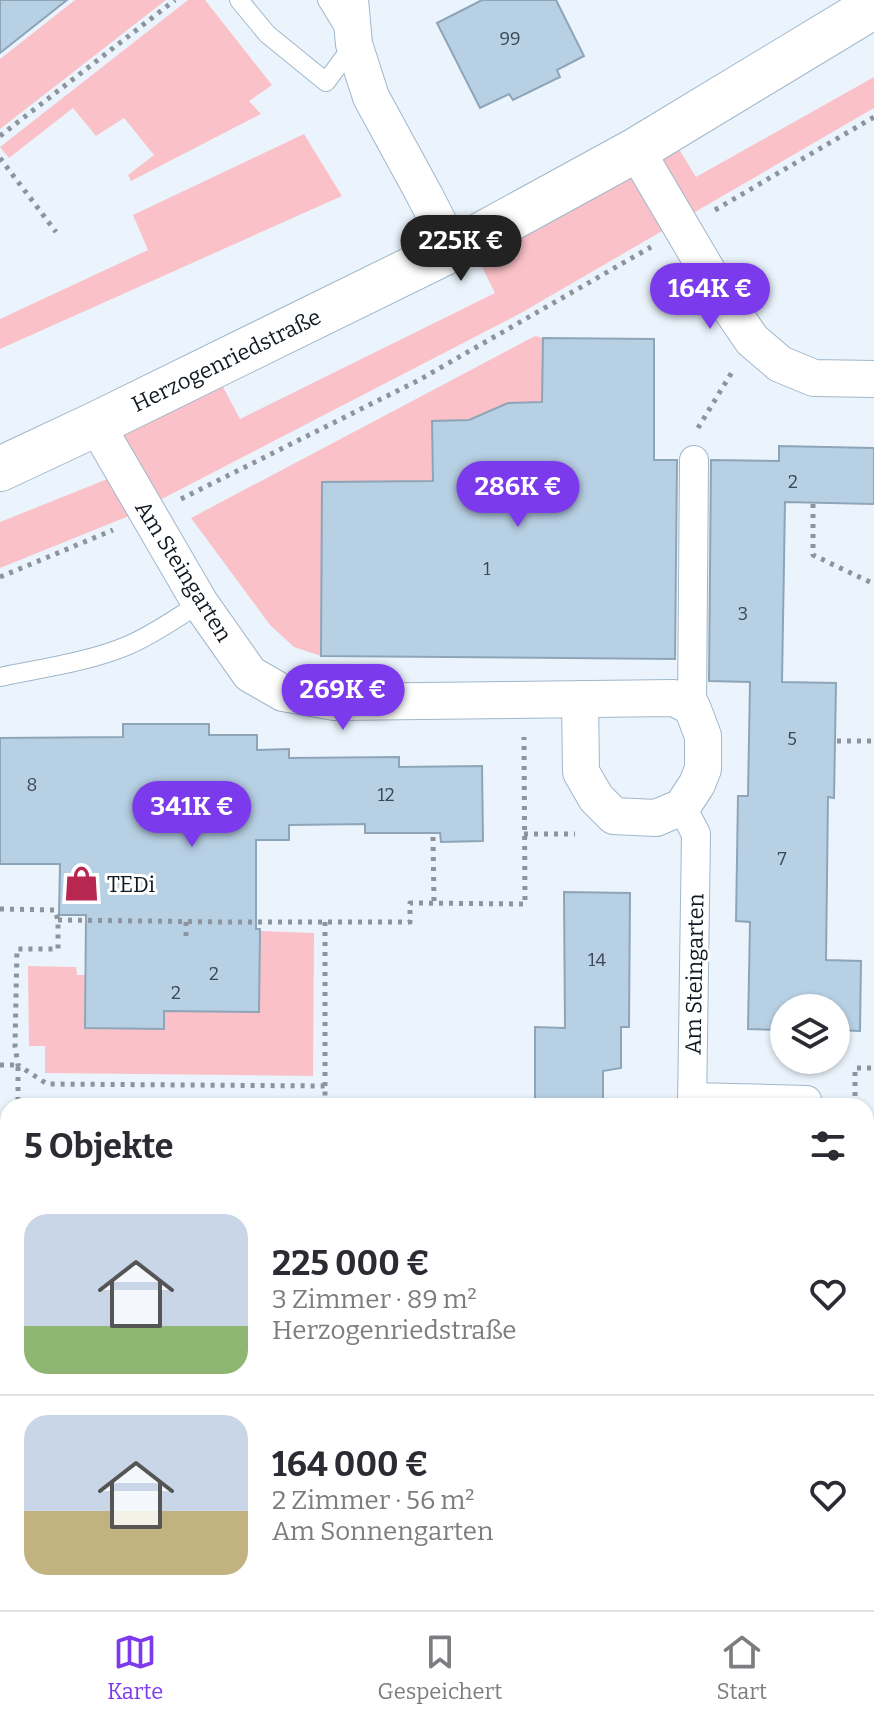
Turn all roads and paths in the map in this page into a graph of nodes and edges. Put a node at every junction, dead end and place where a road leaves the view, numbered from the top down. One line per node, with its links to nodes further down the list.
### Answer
1 (175, 0): 8 (path)
2 (239, 0): 6 (lane)
3 (327, 0): 6 (lane)
4 (350, 0): 6 (street)
5 (874, 6): 9 (street, Herzogenriedstraße)
6 (354, 44): 13 (street)
7 (874, 117): 11 (path)
8 (0, 136)
9 (636, 150): 11 (street); 13 (street, Herzogenriedstraße)
10 (0, 158): 12 (path)
11 (683, 229): 14 (street); 20 (path)
12 (56, 232)
13 (452, 249): 16 (street, Herzogenriedstraße)
14 (752, 340): 15 (street); 17 (path)
15 (874, 379)
16 (96, 424): 18 (street, Herzogenriedstraße); 20 (street, Am Steingarten)
17 (694, 448): 27 (street)
18 (0, 469)
19 (813, 504): 22 (path)
20 (149, 515): 21 (path); 23 (street, Am Steingarten)
21 (0, 577)
22 (874, 584)
23 (200, 603): 24 (lane); 26 (street, Am Steingarten)
24 (0, 677)
25 (580, 699): 26 (street, Am Steingarten); 27 (street, Am Steingarten); 30 (street)
26 (524, 700): 32 (path)
27 (692, 707): 30 (street)
28 (837, 741): 29 (path)
29 (874, 741)
30 (682, 807): 44 (street, Am Steingarten)
31 (433, 837): 32 (path)
32 (434, 903): 36 (path)
33 (0, 909): 34 (path)
34 (58, 920): 35 (path); 39 (path)
35 (186, 922): 36 (path); 37 (path)
36 (325, 922): 41 (path)
37 (186, 936)
38 (0, 1065): 39 (path)
39 (18, 1065): 41 (path); 42 (path)
40 (874, 1068): 45 (path)
41 (325, 1086): 43 (path)
42 (18, 1098)
43 (325, 1098)
44 (692, 1098)
45 (855, 1098)

